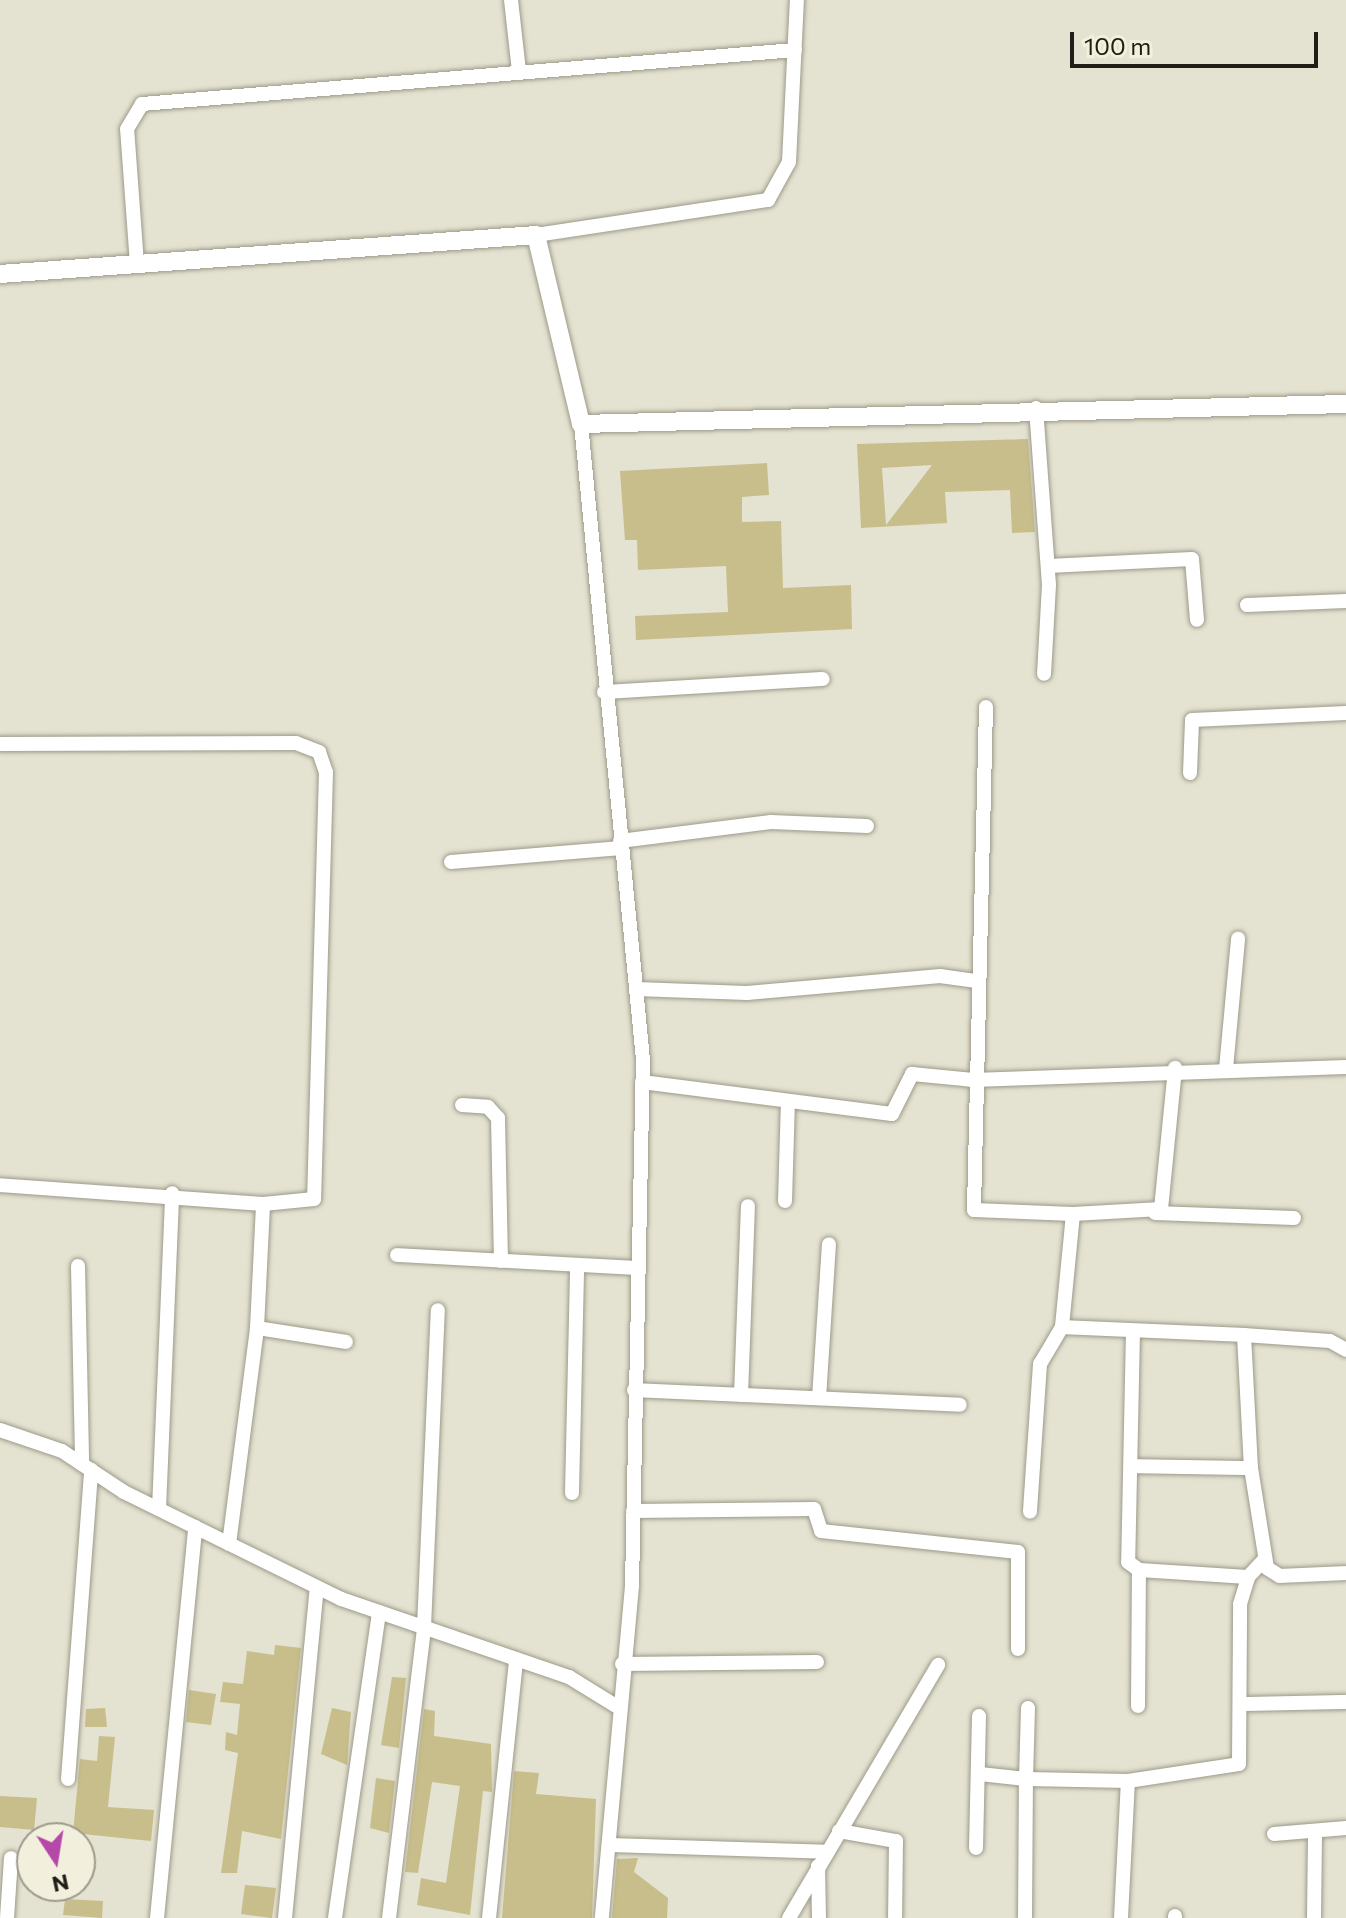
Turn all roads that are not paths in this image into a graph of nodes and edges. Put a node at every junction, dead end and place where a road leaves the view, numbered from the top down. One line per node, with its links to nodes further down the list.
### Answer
1 (511, 0): 4 (street)
2 (797, 0): 3 (street)
3 (795, 50): 4 (street); 5 (street)
4 (519, 71): 6 (street)
5 (536, 235): 6 (street); 10 (street)
6 (137, 264): 7 (street)
7 (0, 274)
8 (1346, 404): 9 (street)
9 (1036, 408): 10 (street); 11 (street)
10 (581, 424): 17 (street)
11 (1048, 566): 14 (street); 15 (street)
12 (1346, 601): 13 (street)
13 (1247, 605)
14 (1197, 620)
15 (1044, 674)
16 (823, 679): 17 (street)
17 (604, 692): 23 (street)
18 (986, 707): 26 (street)
19 (1346, 713): 21 (street)
20 (0, 744): 38 (street)
21 (1190, 773)
22 (867, 826): 23 (street)
23 (620, 845): 24 (street); 27 (street)
24 (451, 862)
25 (1238, 939): 30 (street)
26 (977, 981): 27 (street); 31 (street)
27 (636, 989): 32 (street)
28 (1346, 1067): 30 (street)
29 (1175, 1068): 30 (street); 31 (street); 40 (street)
30 (1226, 1069)
31 (973, 1080): 33 (street); 41 (street)
32 (642, 1082): 33 (street); 48 (street)
33 (788, 1101): 37 (street)
34 (462, 1105): 45 (street)
35 (0, 1185): 36 (street)
36 (172, 1193): 38 (street); 65 (street)
37 (785, 1201)
38 (263, 1204): 51 (street)
39 (748, 1206): 57 (street)
40 (1155, 1213): 41 (street); 42 (street)
41 (1073, 1214): 50 (street)
42 (1294, 1218)
43 (829, 1244): 58 (street)
44 (397, 1255): 45 (street)
45 (501, 1261): 46 (street)
46 (577, 1265): 48 (street); 64 (street)
47 (78, 1266): 62 (street)
48 (635, 1268): 56 (street)
49 (438, 1310): 76 (street)
50 (1062, 1327): 52 (street); 67 (street)
51 (257, 1328): 54 (street); 69 (street)
52 (1133, 1331): 53 (street); 61 (street)
53 (1244, 1335): 55 (street); 63 (street)
54 (346, 1342)
55 (1346, 1347)
56 (634, 1390): 57 (street); 66 (street)
57 (741, 1395): 58 (street)
58 (819, 1398): 59 (street)
59 (960, 1405)
60 (0, 1430): 62 (street)
61 (1131, 1466): 63 (street); 71 (street)
62 (87, 1467): 65 (street); 89 (street)
63 (1251, 1468): 70 (street)
64 (572, 1493)
65 (159, 1509): 68 (street)
66 (633, 1511): 77 (street); 80 (street)
67 (1030, 1512)
68 (195, 1527): 69 (street); 101 (street)
69 (229, 1544): 74 (street)
70 (1264, 1560): 72 (street); 73 (street)
71 (1139, 1570): 73 (street); 85 (street)
72 (1346, 1573)
73 (1248, 1577): 83 (street)
74 (317, 1588): 75 (street); 102 (street)
75 (379, 1612): 76 (street); 103 (street)
76 (424, 1627): 78 (street); 104 (street)
77 (1018, 1649)
78 (516, 1659): 84 (street); 105 (street)
79 (817, 1662): 80 (street)
80 (622, 1664): 84 (street)
81 (938, 1665): 93 (street)
82 (1346, 1702): 83 (street)
83 (1242, 1704): 91 (street)
84 (616, 1706): 96 (street)
85 (1138, 1706)
86 (1028, 1708): 90 (street)
87 (979, 1716): 88 (street)
88 (980, 1774): 90 (street); 97 (street)
89 (68, 1779)
90 (1026, 1779): 91 (street); 110 (street)
91 (1128, 1781): 111 (street)
92 (1346, 1828): 94 (street)
93 (839, 1831): 99 (street); 109 (street)
94 (1315, 1831): 95 (street); 112 (street)
95 (1274, 1834)
96 (609, 1845): 99 (street); 106 (street)
97 (976, 1848)
98 (11, 1858): 100 (street)
99 (822, 1858): 107 (street); 108 (street)
100 (7, 1918)
101 (157, 1918)
102 (285, 1918)
103 (335, 1918)
104 (389, 1918)
105 (489, 1918)
106 (602, 1918)
107 (789, 1918)
108 (819, 1918)
109 (895, 1918)
110 (1025, 1918)
111 (1121, 1918)
112 (1314, 1918)

